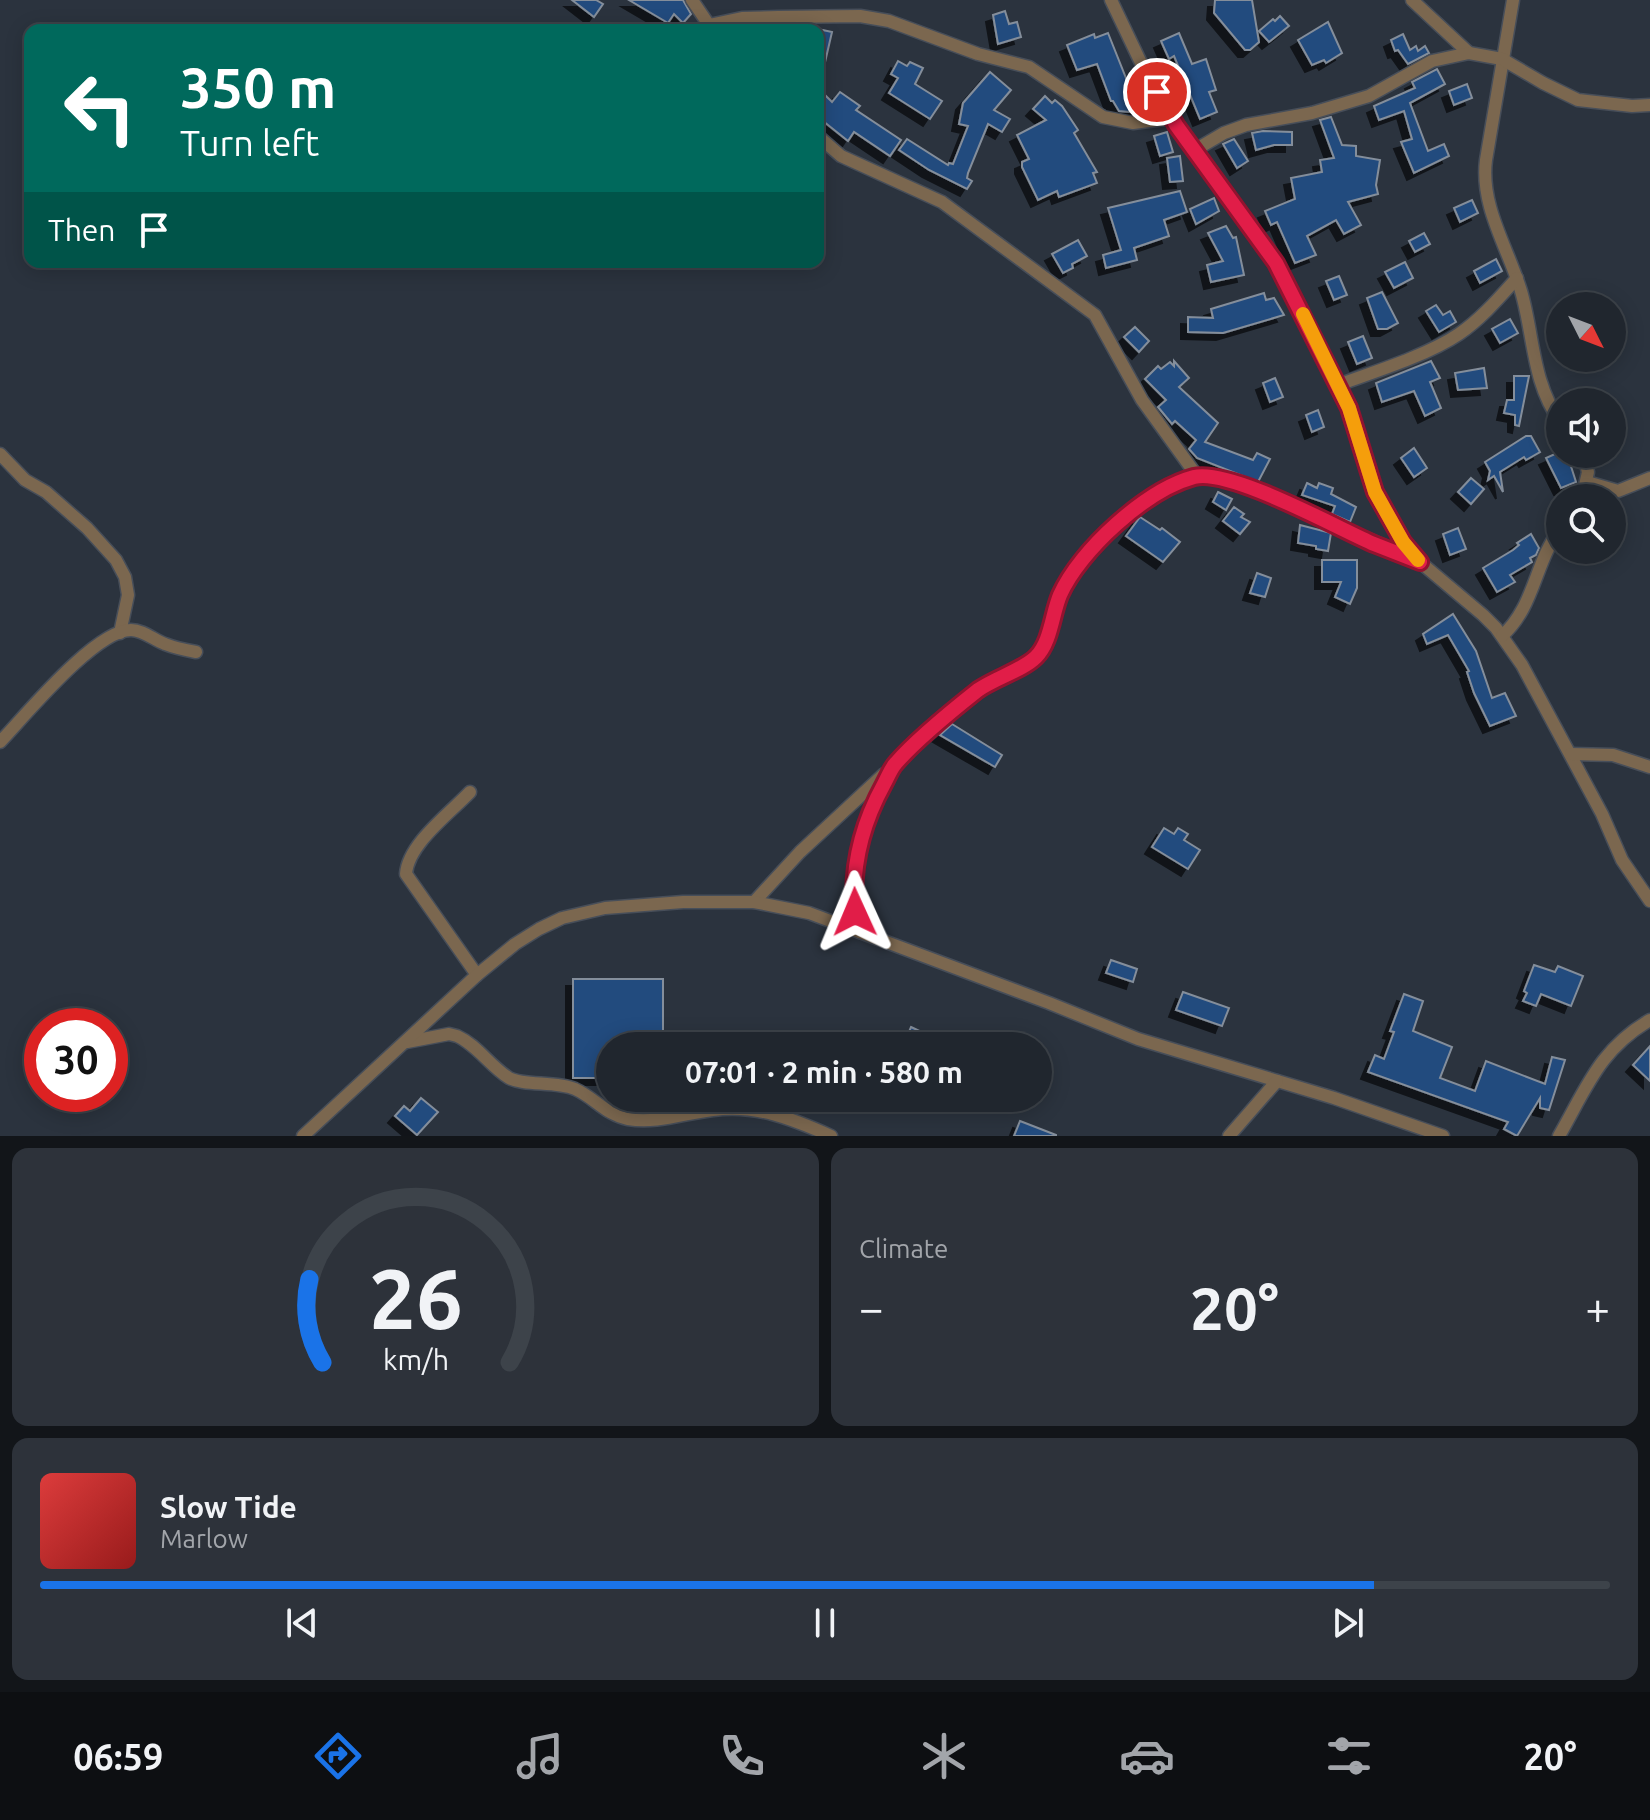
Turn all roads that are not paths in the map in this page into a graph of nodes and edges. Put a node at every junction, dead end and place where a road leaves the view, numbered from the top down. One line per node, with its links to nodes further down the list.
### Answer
1 (692, 0): 5 (street)
2 (1111, 0): 10 (street)
3 (1412, 0): 7 (street)
4 (1513, 0): 8 (street)
5 (707, 24)
6 (723, 24): 10 (street)
7 (1469, 53): 8 (street); 12 (street)
8 (1502, 59): 9 (street); 13 (street)
9 (1650, 105)
10 (1172, 118): 12 (street)
11 (824, 141): 18 (street)
12 (1195, 150): 14 (street)
13 (1517, 278): 14 (street); 15 (street)
14 (1338, 385): 22 (street)
15 (1546, 395)
16 (0, 454): 23 (street)
17 (1586, 468): 20 (street)
18 (1197, 476): 22 (street); 28 (street)
19 (1650, 478): 20 (street)
20 (1587, 482)
21 (1546, 555): 24 (street)
22 (1420, 562): 24 (street)
23 (120, 633): 25 (street); 26 (street)
24 (1502, 636): 27 (street)
25 (196, 652)
26 (0, 742)
27 (1571, 754): 29 (street); 31 (street)
28 (895, 764): 32 (street); 33 (street)
29 (1650, 767)
30 (470, 792): 34 (street)
31 (1650, 901)
32 (754, 902): 33 (street); 34 (street)
33 (860, 932): 37 (street)
34 (477, 975): 36 (street)
35 (1650, 1020): 42 (street)
36 (407, 1042): 38 (street); 39 (street)
37 (1277, 1081): 40 (street); 41 (street)
38 (303, 1136)
39 (831, 1136)
40 (1229, 1136)
41 (1443, 1136)
42 (1559, 1136)

